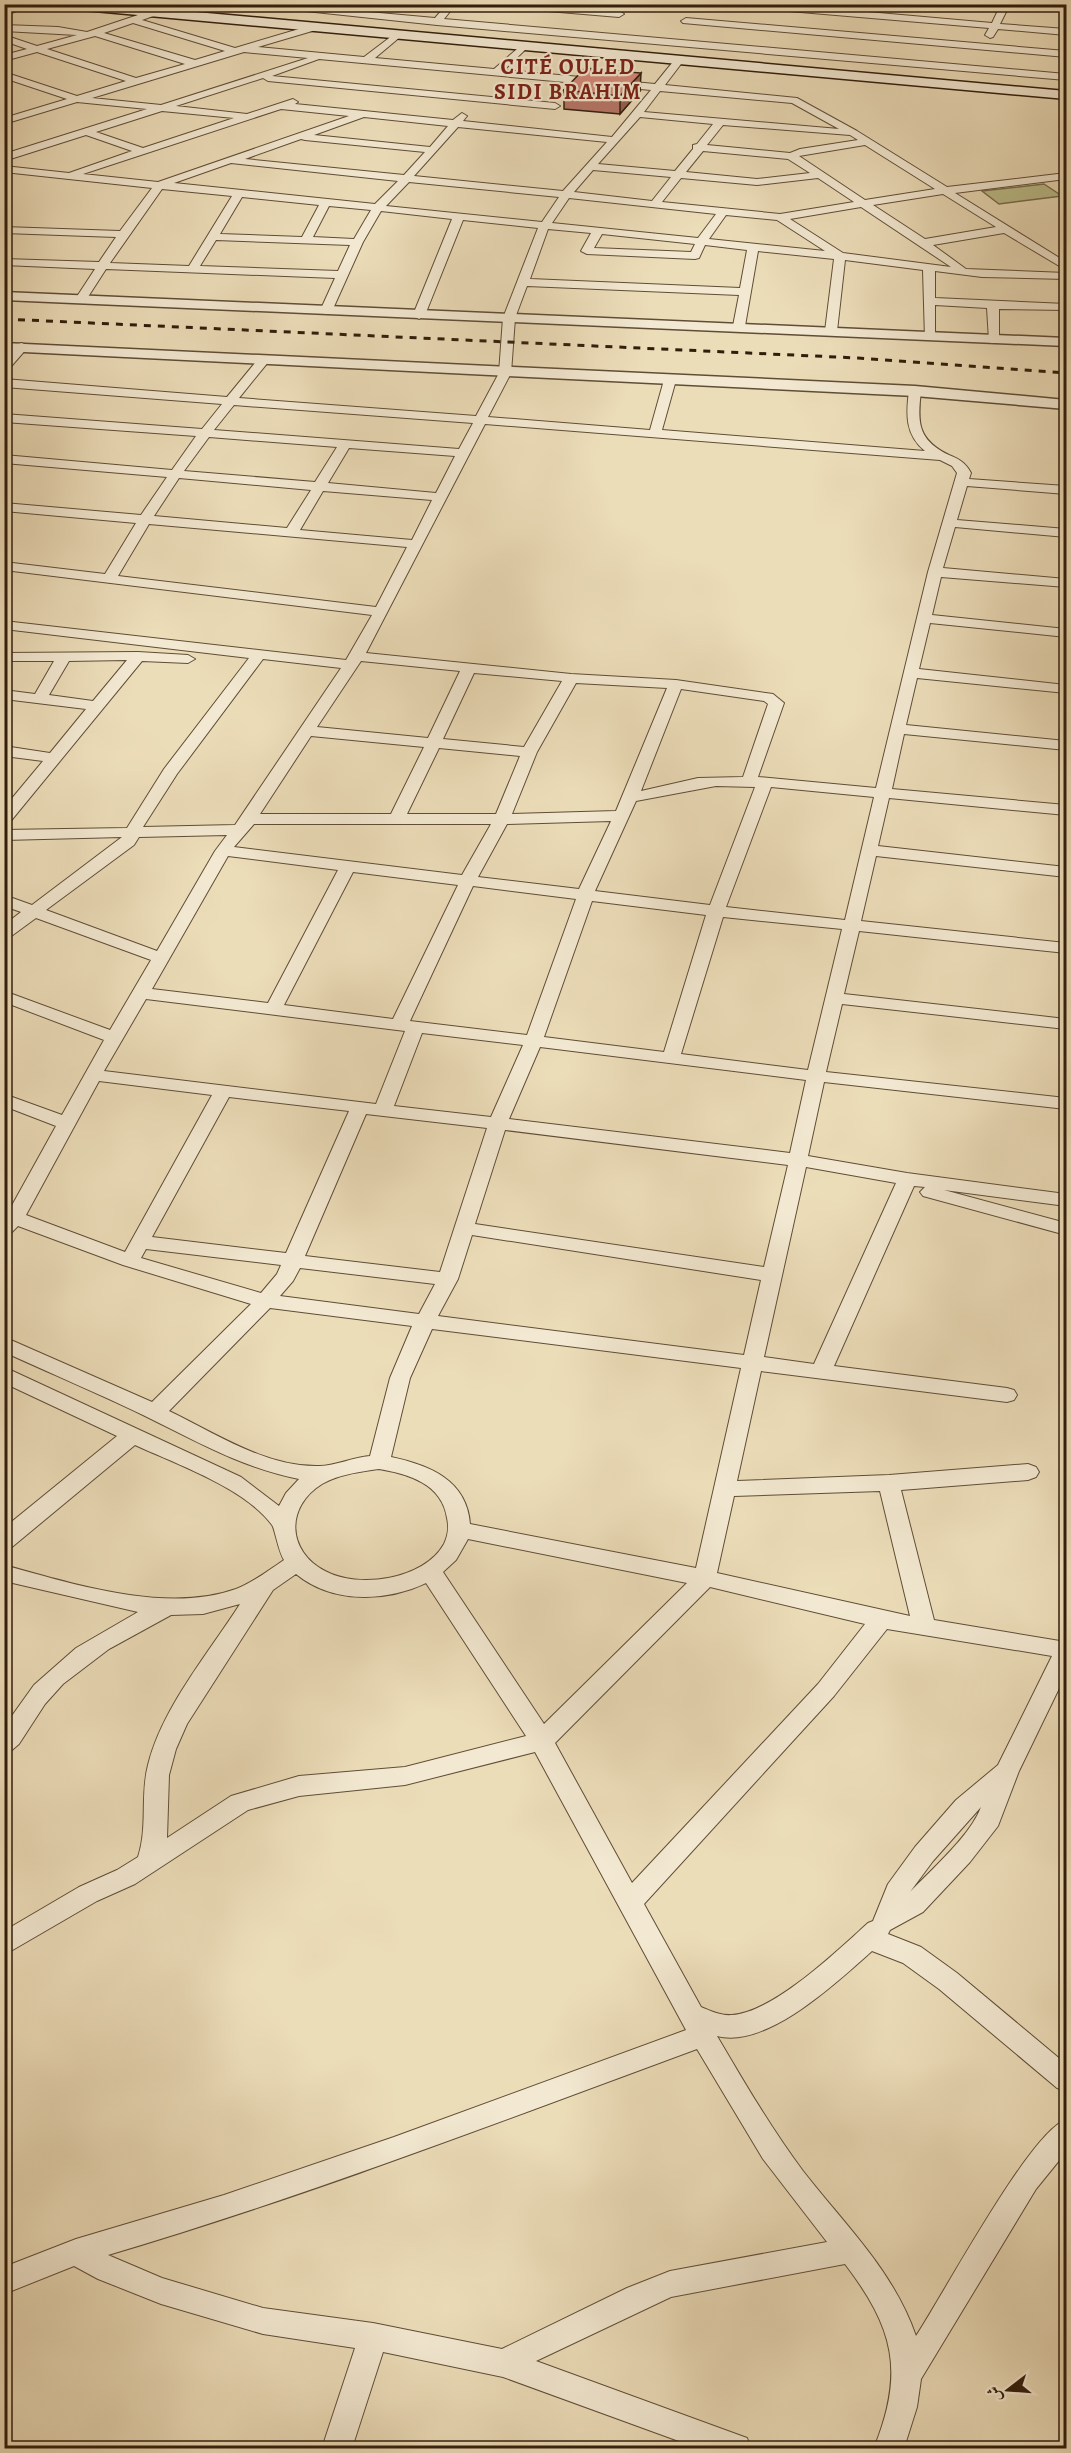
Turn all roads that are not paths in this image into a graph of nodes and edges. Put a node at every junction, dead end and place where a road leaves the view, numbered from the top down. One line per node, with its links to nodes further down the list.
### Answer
1 (30, 4): 16 (street)
2 (61, 4): 15 (main road)
3 (184, 4): 15 (main road)
4 (243, 4): 14 (street)
5 (383, 4): 19 (street)
6 (452, 4): 21 (street)
7 (505, 4): 12 (street)
8 (626, 4): 23 (street)
9 (740, 4): 13 (street)
10 (857, 4): 18 (street)
11 (1006, 4): 25 (street)
12 (525, 5): 23 (street)
13 (774, 6): 18 (street)
14 (307, 7): 19 (street); 22 (street)
15 (156, 12): 20 (street); 22 (main road)
16 (4, 13)
17 (693, 13): 29 (street)
18 (851, 14): 25 (street); 32 (street)
19 (372, 16): 21 (street); 28 (street)
20 (136, 21): 33 (street); 40 (street)
21 (437, 22): 24 (street)
22 (287, 24): 26 (main road)
23 (610, 25): 29 (street); 31 (street)
24 (469, 26): 31 (street); 36 (street)
25 (995, 26): 30 (street); 45 (street)
26 (316, 27): 28 (main road); 40 (street)
27 (4, 28): 33 (street)
28 (356, 30): 34 (main road)
29 (679, 32): 32 (street); 41 (street); 47 (street)
30 (1066, 32)
31 (565, 33): 39 (street)
32 (837, 33): 43 (street); 45 (street)
33 (93, 34): 38 (street); 50 (street)
34 (397, 34): 36 (main road); 48 (street)
35 (4, 38): 38 (street)
36 (453, 40): 37 (main road)
37 (524, 46): 39 (main road); 52 (street)
38 (38, 48): 46 (street); 57 (street)
39 (551, 48): 47 (main road)
40 (239, 50): 44 (street); 50 (street)
41 (773, 51): 43 (street); 51 (street)
42 (1066, 54): 45 (street)
43 (824, 55): 45 (street)
44 (322, 57): 48 (street); 54 (street)
45 (978, 57): 55 (street); 59 (street)
46 (4, 58)
47 (659, 58): 49 (main road)
48 (367, 60): 52 (street)
49 (679, 60): 51 (main road); 60 (street)
50 (192, 63): 57 (street)
51 (762, 68): 59 (main road)
52 (497, 72): 56 (street)
53 (4, 75): 65 (street)
54 (259, 77): 58 (street); 68 (street)
55 (1066, 77)
56 (580, 79): 60 (street); 61 (street)
57 (135, 81): 65 (street)
58 (342, 86): 64 (street); 66 (street)
59 (965, 86): 62 (main road)
60 (659, 87): 70 (street); 77 (street)
61 (572, 88)
62 (1066, 95)
63 (564, 97): 67 (street)
64 (478, 98): 67 (street); 75 (street)
65 (77, 99): 68 (street); 73 (street)
66 (281, 106): 71 (street); 72 (street)
67 (555, 106): 69 (street)
68 (162, 107): 72 (street); 76 (street)
69 (548, 114)
70 (637, 114): 74 (street); 79 (street)
71 (361, 115): 75 (street); 78 (street)
72 (250, 116): 83 (street)
73 (8, 118)
74 (727, 119): 77 (street); 81 (street)
75 (456, 124): 79 (street); 82 (street)
76 (87, 132): 83 (street); 85 (street)
77 (853, 133): 80 (street)
78 (299, 136): 82 (street); 86 (street)
79 (616, 140): 88 (street)
80 (867, 142): 84 (street); 96 (street)
81 (697, 147): 87 (street); 90 (street)
82 (433, 150): 94 (street)
83 (142, 151): 92 (street)
84 (791, 156): 87 (street); 91 (street)
85 (4, 158)
86 (230, 160): 94 (street); 95 (street)
87 (734, 165): 90 (street); 91 (street)
88 (593, 167): 90 (street); 98 (street)
89 (4, 170): 92 (street)
90 (677, 174): 101 (street)
91 (819, 175): 100 (street)
92 (64, 176): 95 (street)
93 (1066, 176): 96 (street)
94 (407, 178): 98 (street); 102 (street)
95 (159, 185): 97 (street); 110 (street)
96 (943, 191): 100 (street); 107 (street)
97 (238, 194): 99 (street); 111 (street)
98 (567, 195): 101 (street); 106 (street)
99 (325, 202): 102 (street); 112 (street)
100 (863, 203): 105 (street); 115 (street)
101 (655, 204): 103 (street)
102 (378, 208): 104 (street); 113 (street)
103 (723, 211): 105 (street); 114 (street)
104 (459, 216): 106 (street); 135 (street)
105 (780, 217): 117 (street)
106 (544, 226): 109 (street); 126 (street)
107 (1006, 229): 115 (street); 121 (street)
108 (4, 230): 110 (street)
109 (598, 231): 114 (street); 114 (street)
110 (123, 234): 119 (street)
111 (212, 237): 112 (street); 122 (street)
112 (305, 241): 113 (street)
113 (357, 242): 124 (street)
114 (701, 242): 116 (street)
115 (924, 243): 123 (street)
116 (753, 247): 117 (street); 128 (street)
117 (840, 256): 120 (street); 138 (street)
118 (4, 262): 119 (street)
119 (104, 265): 122 (street); 130 (street)
120 (929, 266): 123 (street); 131 (street)
121 (1066, 267)
122 (193, 268): 124 (street)
123 (965, 271): 127 (street)
124 (342, 275): 134 (street)
125 (1066, 276): 127 (street)
126 (521, 282): 128 (street); 136 (street)
127 (1026, 291): 132 (street); 133 (street)
128 (745, 292): 137 (street)
129 (4, 296): 130 (street)
130 (82, 298): 134 (street)
131 (928, 301): 132 (street); 139 (street)
132 (993, 305): 140 (street)
133 (1066, 307)
134 (326, 311): 135 (street)
135 (419, 315): 136 (street)
136 (509, 318): 137 (street); 146 (street)
137 (739, 326): 138 (street)
138 (831, 331): 139 (street)
139 (929, 336): 140 (street)
140 (995, 340): 141 (street)
141 (1066, 342)
142 (4, 347): 143 (street)
143 (22, 347): 144 (street); 145 (street)
144 (263, 361): 146 (street); 150 (street)
145 (4, 367)
146 (505, 373): 147 (street); 153 (street)
147 (670, 380): 149 (street); 155 (street)
148 (4, 383): 150 (street)
149 (915, 391): 151 (street); 158 (street)
150 (230, 399): 153 (street); 154 (street)
151 (1066, 405)
152 (4, 418): 154 (street)
153 (480, 421): 155 (street); 157 (street)
154 (206, 432): 156 (street); 160 (street)
155 (655, 434): 158 (street)
156 (346, 443): 157 (street); 162 (street)
157 (463, 453): 164 (street)
158 (942, 456): 161 (street)
159 (4, 459): 160 (street)
160 (177, 473): 162 (street); 166 (street)
161 (962, 482): 163 (street); 167 (street)
162 (319, 486): 164 (street); 168 (street)
163 (1066, 490)
164 (440, 497): 170 (street)
165 (4, 507): 166 (street)
166 (144, 520): 168 (street); 173 (street)
167 (950, 524): 169 (street); 172 (street)
168 (291, 533): 170 (street)
169 (1066, 533)
170 (416, 544): 175 (street)
171 (4, 566): 173 (street)
172 (935, 572): 174 (street); 176 (street)
173 (111, 577): 175 (street)
174 (1066, 583)
175 (384, 606): 183 (street)
176 (924, 618): 178 (street); 185 (street)
177 (4, 625): 182 (street)
178 (1066, 633)
179 (138, 656): 181 (street); 182 (street); 191 (street)
180 (4, 657): 181 (street)
181 (64, 657): 190 (street)
182 (256, 658): 183 (street); 208 (street)
183 (354, 660): 184 (street); 193 (street)
184 (470, 668): 186 (street); 194 (street)
185 (911, 673): 188 (street); 192 (street)
186 (571, 678): 187 (street); 197 (street)
187 (676, 684): 199 (street); 201 (street)
188 (1066, 689)
189 (4, 694): 190 (street)
190 (40, 698): 191 (street)
191 (97, 706): 198 (street)
192 (897, 729): 195 (street); 200 (street)
193 (307, 731): 194 (street); 207 (street)
194 (435, 742): 197 (street); 205 (street)
195 (1066, 746)
196 (4, 751): 198 (street)
197 (529, 752): 206 (street)
198 (55, 758): 203 (street)
199 (757, 782): 200 (street); 201 (street); 218 (street)
200 (882, 793): 202 (street); 210 (street)
201 (630, 798): 204 (street)
202 (1066, 810)
203 (6, 815)
204 (622, 816): 206 (street); 215 (street)
205 (397, 819): 206 (street); 207 (street)
206 (502, 819): 214 (street)
207 (245, 824): 208 (street); 211 (street)
208 (134, 832): 209 (street); 217 (street)
209 (4, 835)
210 (869, 850): 213 (street); 219 (street)
211 (223, 851): 212 (street); 222 (street)
212 (348, 866): 214 (street); 226 (street)
213 (1066, 872)
214 (468, 880): 215 (street); 228 (street)
215 (586, 893): 218 (street); 230 (street)
216 (4, 900): 217 (street)
217 (34, 911): 220 (street); 222 (street)
218 (716, 911): 219 (street); 231 (street)
219 (851, 924): 221 (street); 225 (street)
220 (4, 933)
221 (1066, 948)
222 (161, 958): 223 (street)
223 (140, 993): 226 (street); 229 (street)
224 (4, 996): 229 (street)
225 (834, 998): 227 (street); 233 (street)
226 (273, 1010): 228 (street)
227 (1066, 1024)
228 (407, 1026): 230 (street); 238 (street)
229 (114, 1038): 232 (street)
230 (533, 1042): 231 (street); 240 (street)
231 (670, 1058): 233 (street)
232 (93, 1075): 234 (street); 239 (street)
233 (816, 1076): 236 (street); 241 (street)
234 (223, 1091): 237 (street); 247 (street)
235 (4, 1099): 239 (street)
236 (1066, 1104)
237 (360, 1107): 238 (street); 249 (street)
238 (383, 1109): 240 (street)
239 (66, 1123): 244 (street)
240 (498, 1124): 241 (street); 245 (street)
241 (798, 1160): 242 (street); 250 (street)
242 (906, 1182): 243 (street); 246 (street); 256 (street)
243 (1066, 1200)
244 (8, 1220): 248 (street)
245 (464, 1228): 250 (street); 251 (street)
246 (1066, 1229)
247 (139, 1242): 248 (street); 249 (street)
248 (129, 1261): 252 (street)
249 (293, 1262): 251 (street); 252 (street)
250 (772, 1275): 255 (street)
251 (448, 1279): 253 (street)
252 (265, 1301): 253 (street); 259 (street)
253 (424, 1323): 255 (street); 261 (street)
254 (4, 1344): 259 (street)
255 (752, 1363): 256 (street); 265 (street)
256 (821, 1372): 258 (street)
257 (4, 1374): 260 (street)
258 (1007, 1395)
259 (154, 1412): 263 (street)
260 (134, 1434): 266 (street); 268 (street)
261 (379, 1462): 263 (street); 267 (street)
262 (1028, 1472): 264 (street)
263 (323, 1474): 266 (street)
264 (889, 1483): 265 (street); 276 (street)
265 (726, 1489): 272 (street)
266 (283, 1523): 269 (street)
267 (460, 1530): 270 (street); 272 (street)
268 (4, 1542)
269 (297, 1562): 270 (street); 273 (street)
270 (430, 1571): 278 (street)
271 (4, 1573): 274 (street)
272 (705, 1578): 275 (street); 278 (street)
273 (265, 1584): 274 (street); 280 (street)
274 (167, 1607): 279 (street)
275 (882, 1620): 276 (street); 281 (street)
276 (924, 1626): 277 (street)
277 (1066, 1651): 282 (street)
278 (541, 1741): 280 (street); 281 (street)
279 (4, 1743)
280 (148, 1863): 283 (street)
281 (630, 1902): 284 (street)
282 (876, 1930): 284 (street); 285 (street)
283 (4, 1945)
284 (699, 2026): 287 (street); 288 (street)
285 (1066, 2080)
286 (1066, 2132): 292 (street)
287 (853, 2250): 291 (street); 292 (street)
288 (76, 2252): 289 (street); 290 (street)
289 (4, 2281)
290 (373, 2337): 291 (street); 293 (street)
291 (503, 2363): 294 (street)
292 (907, 2375): 295 (street)
293 (337, 2448)
294 (736, 2448)
295 (889, 2448)

